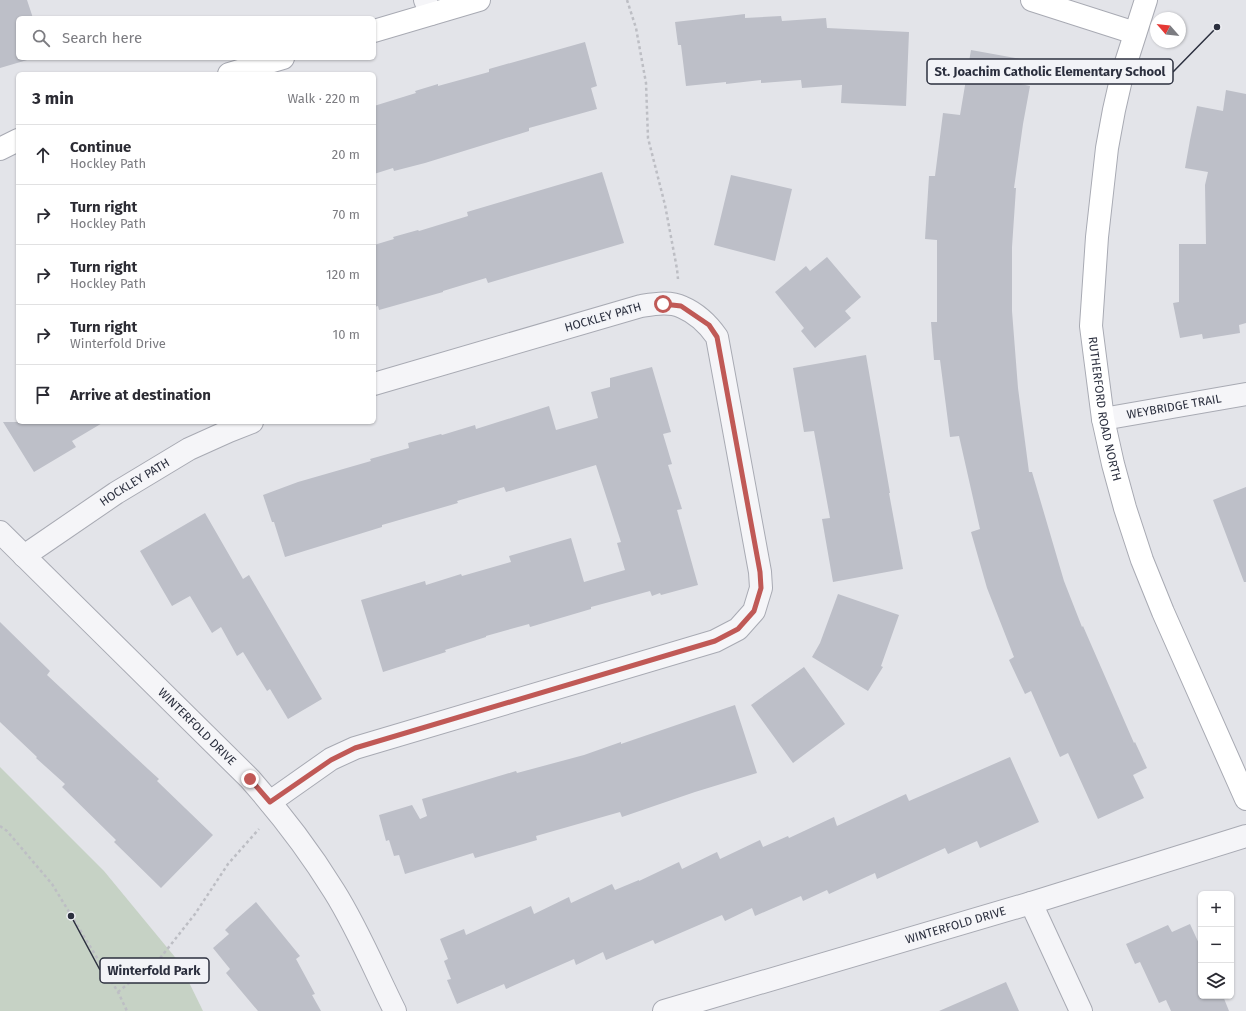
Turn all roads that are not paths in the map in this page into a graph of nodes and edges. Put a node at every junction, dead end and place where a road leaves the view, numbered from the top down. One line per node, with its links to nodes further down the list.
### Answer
1 (479, 0): 4 (street)
2 (1032, 0): 6 (street)
3 (1146, 0): 6 (street, RUTHERFORD ROAD NORTH)
4 (428, 7): 5 (street)
5 (376, 30)
6 (1136, 33): 13 (street, RUTHERFORD ROAD NORTH)
7 (276, 60): 8 (street)
8 (236, 72)
9 (16, 141): 10 (street)
10 (0, 149)
11 (376, 383): 18 (street, HOCKLEY PATH)
12 (1246, 394): 13 (street, WEYBRIDGE TRAIL)
13 (1103, 419): 17 (street, RUTHERFORD ROAD NORTH)
14 (246, 424): 16 (street, HOCKLEY PATH)
15 (0, 532): 16 (street, WINTERFOLD DRIVE)
16 (24, 556): 18 (street, WINTERFOLD DRIVE)
17 (1246, 799)
18 (270, 802): 21 (street, WINTERFOLD DRIVE)
19 (1246, 836): 20 (street, WINTERFOLD DRIVE)
20 (1031, 903): 22 (street, WINTERFOLD DRIVE); 23 (street)
21 (395, 1011)
22 (664, 1011)
23 (1081, 1011)

